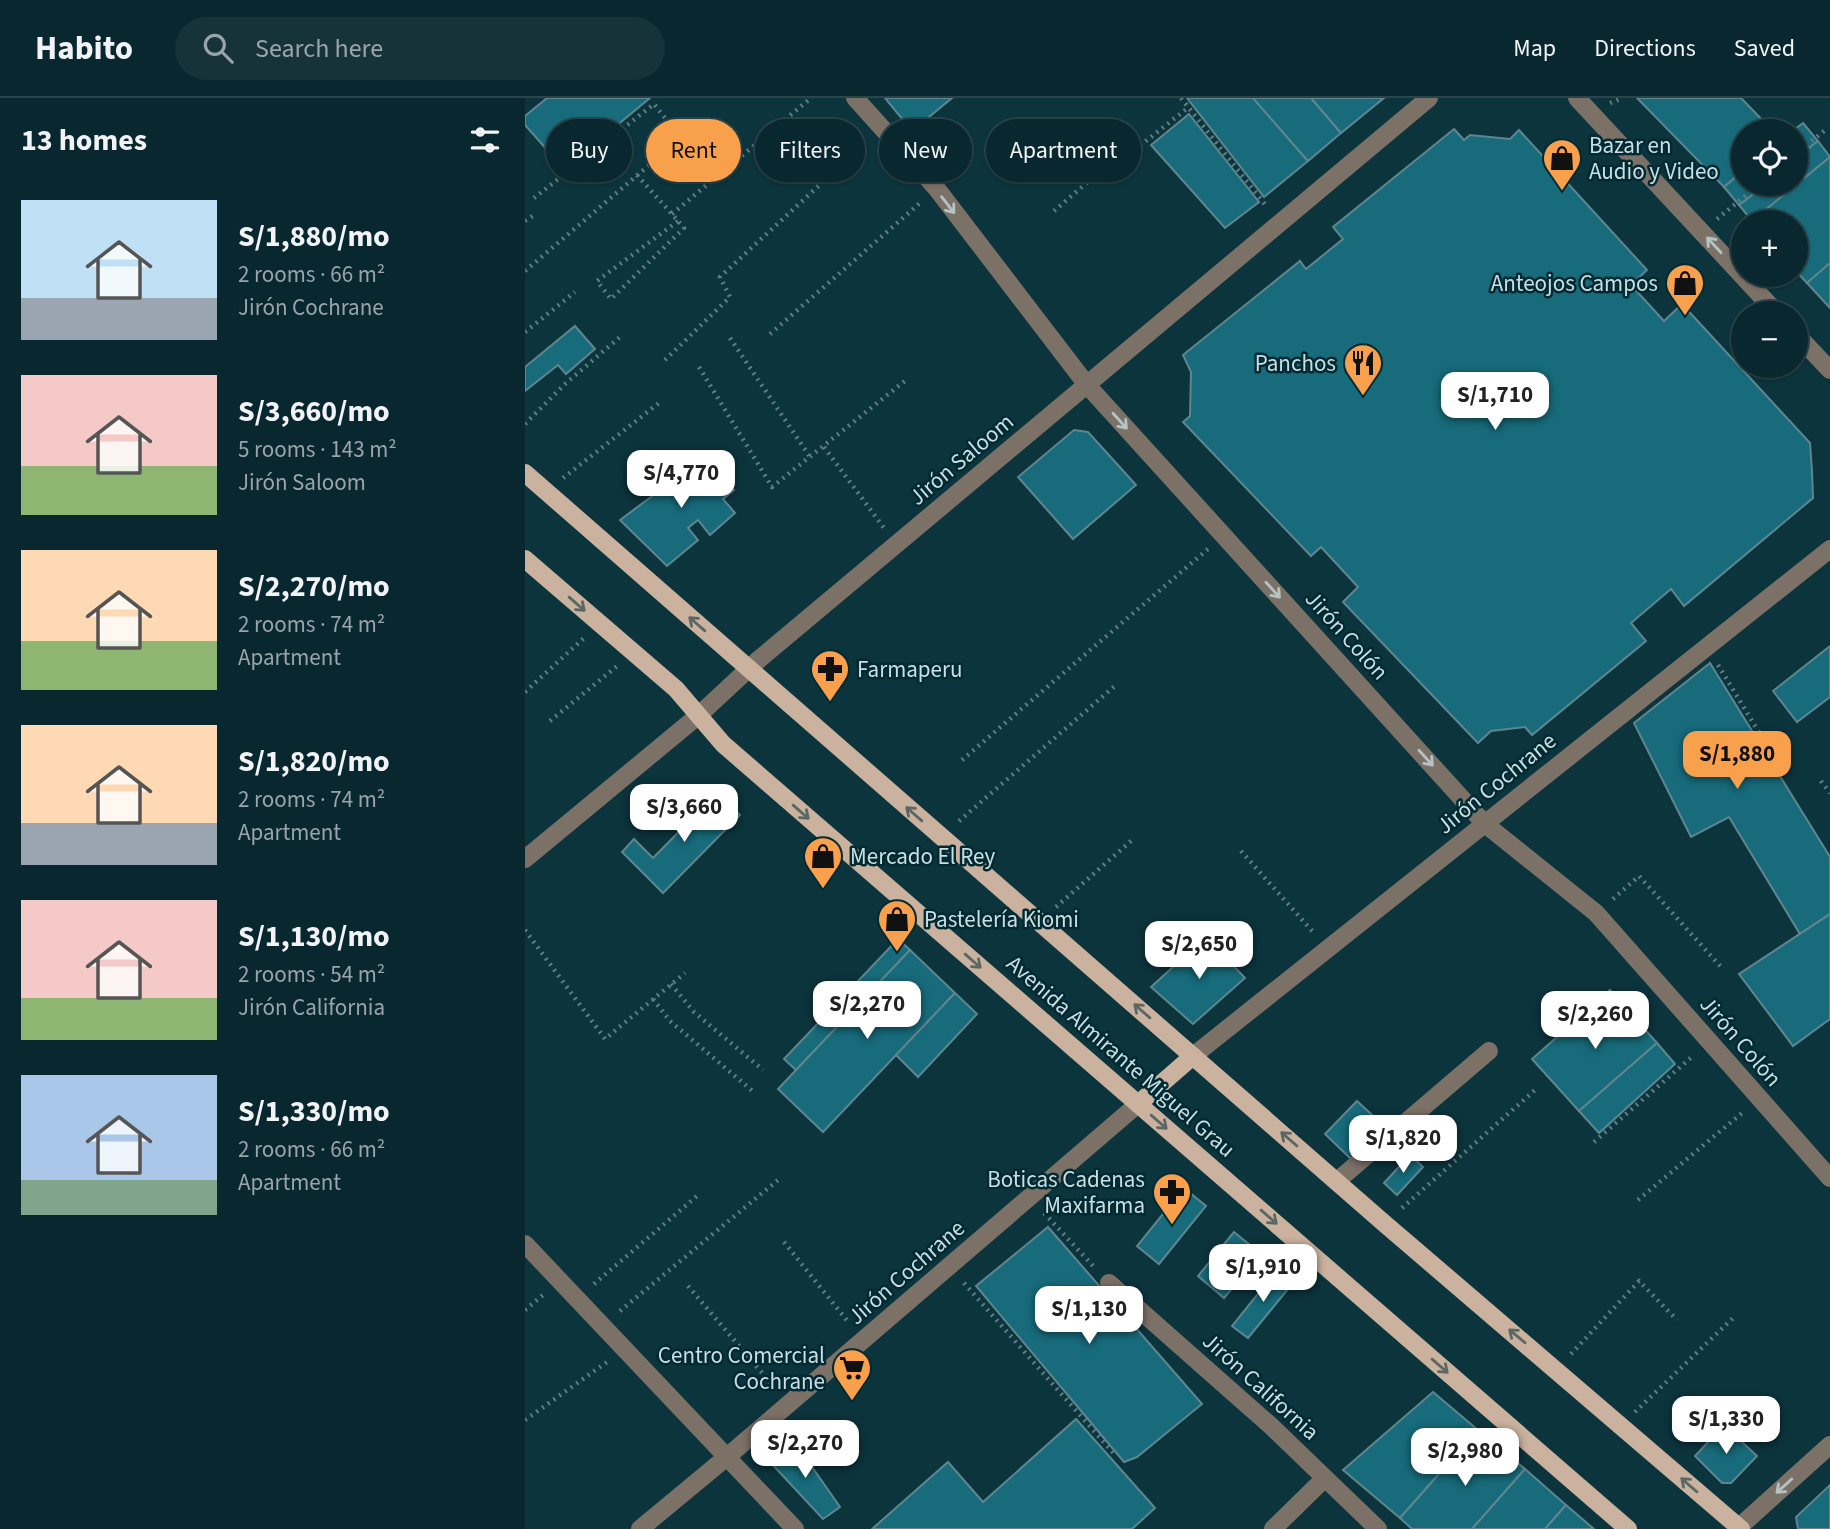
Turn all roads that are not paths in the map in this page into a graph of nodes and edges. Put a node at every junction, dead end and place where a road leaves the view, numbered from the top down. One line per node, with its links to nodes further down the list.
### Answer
1 (855, 98): 7 (street, Jirón Colón, one-way to 7)
2 (1429, 98): 7 (street, Jirón Saloom)
3 (1577, 98): 4 (street, one-way to 3)
4 (1766, 301)
5 (1808, 347): 6 (street)
6 (1830, 370)
7 (1087, 385): 11 (street, Jirón Saloom); 13 (street, Jirón Colón, one-way to 13)
8 (525, 474): 11 (main road, Avenida Almirante Miguel Grau, one-way to 8)
9 (1830, 549): 13 (street, Jirón Cochrane)
10 (525, 559): 12 (main road, Avenida Almirante Miguel Grau, one-way to 12)
11 (748, 669): 12 (street, Jirón Saloom); 16 (main road, Avenida Almirante Miguel Grau, one-way to 11)
12 (699, 715): 14 (street, Jirón Saloom); 17 (main road, Avenida Almirante Miguel Grau, one-way to 17)
13 (1485, 824): 16 (street, Jirón Cochrane); 18 (street, Jirón Colón)
14 (525, 859)
15 (1489, 1051): 19 (street)
16 (1193, 1056): 17 (main road); 19 (main road, Avenida Almirante Miguel Grau, one-way to 16)
17 (1138, 1104): 23 (street, Jirón Cochrane); 30 (main road, Avenida Almirante Miguel Grau, one-way to 30)
18 (1830, 1178)
19 (1337, 1181): 25 (main road, Avenida Almirante Miguel Grau, one-way to 19)
20 (525, 1244): 23 (street)
21 (1109, 1283): 24 (street, Jirón California)
22 (1830, 1445): 25 (street, one-way to 25)
23 (728, 1456): 26 (street, Jirón Cochrane); 27 (street)
24 (1325, 1478): 28 (street); 29 (street, Jirón California)
25 (1739, 1528)
26 (640, 1529)
27 (795, 1529)
28 (1273, 1529)
29 (1378, 1529)
30 (1628, 1529)

